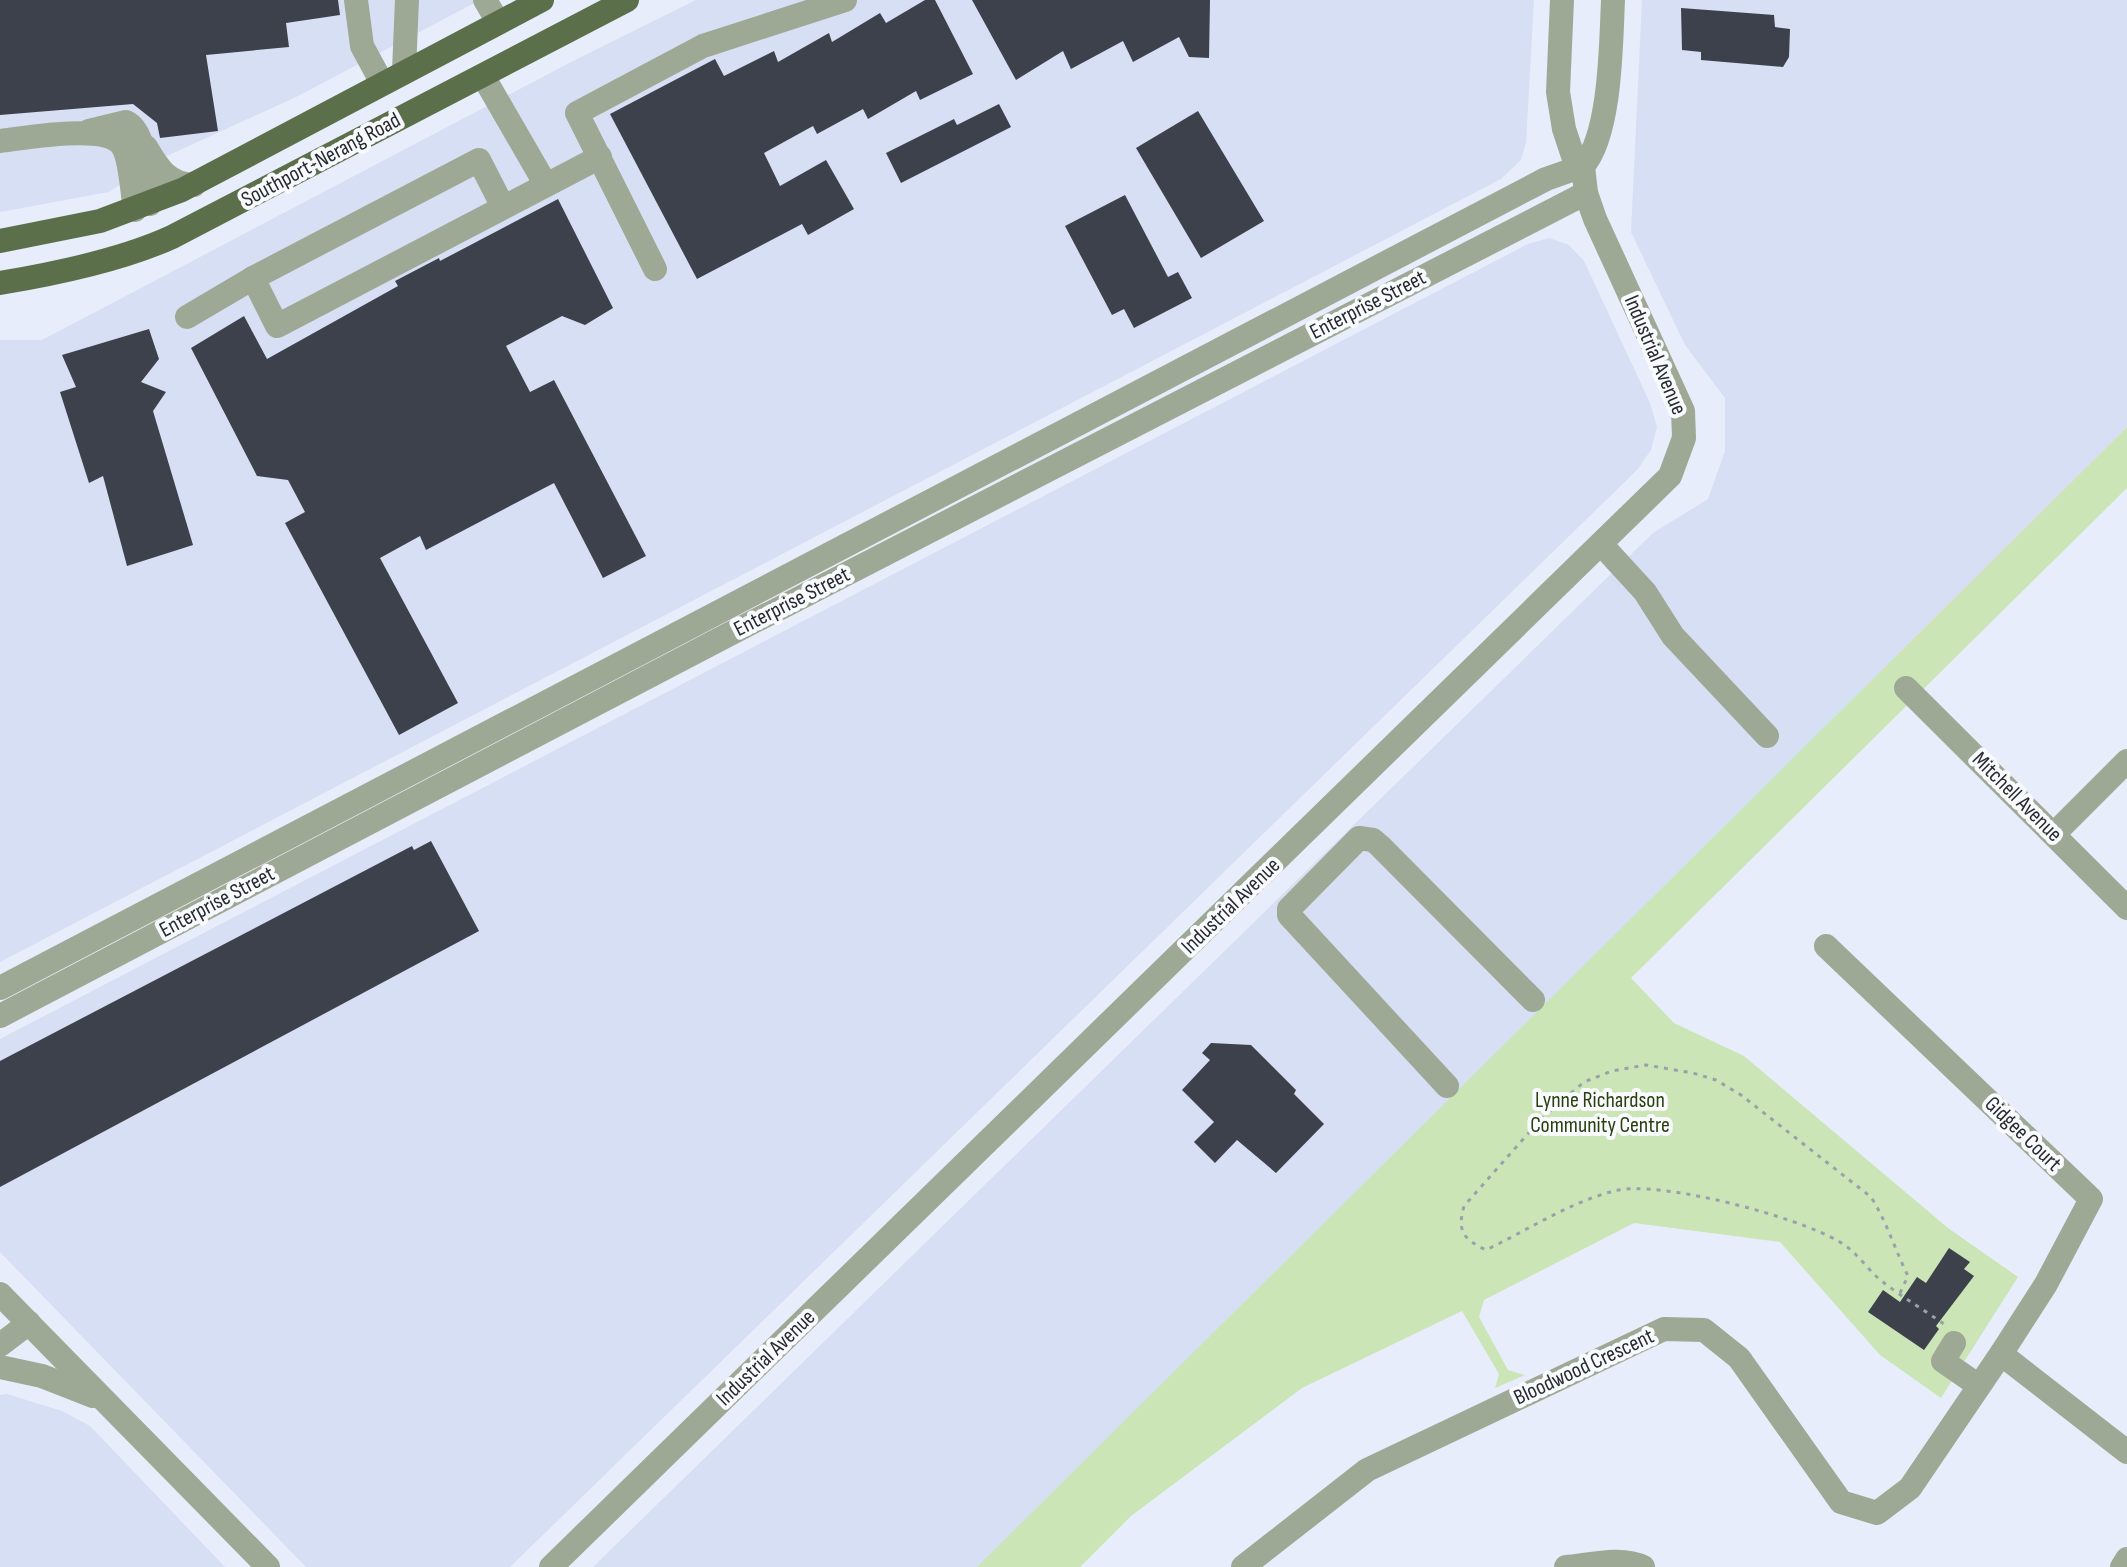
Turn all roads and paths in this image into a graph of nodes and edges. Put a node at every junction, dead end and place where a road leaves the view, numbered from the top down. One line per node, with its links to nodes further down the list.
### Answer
1 (356, 0): 12 (street)
2 (407, 0): 10 (street)
3 (485, 0): 9 (street)
4 (542, 0): 9 (main road, Southport-Nerang Road)
5 (627, 0): 11 (main road, Southport-Nerang Road)
6 (845, 0): 16 (street)
7 (1562, 0): 17 (street, Industrial Avenue)
8 (1613, 0): 17 (street, Industrial Avenue)
9 (498, 22): 10 (main road, Southport-Nerang Road)
10 (404, 71): 12 (main road, Southport-Nerang Road)
11 (483, 76): 19 (street); 24 (main road, Southport-Nerang Road)
12 (382, 83): 18 (main road, Southport-Nerang Road)
13 (137, 131): 14 (street); 18 (street); 21 (street)
14 (82, 133): 15 (street); 21 (street)
15 (0, 141)
16 (600, 157): 19 (street); 25 (street)
17 (1583, 166): 20 (street, Industrial Avenue); 40 (street, Enterprise Street)
18 (194, 185): 21 (main road, Southport-Nerang Road)
19 (546, 185): 22 (street)
20 (1586, 193): 29 (street, Industrial Avenue); 42 (street, Enterprise Street)
21 (142, 207): 23 (main road, Southport-Nerang Road); 24 (main road)
22 (503, 207): 26 (street); 26 (street)
23 (0, 241)
24 (157, 244): 27 (main road, Southport-Nerang Road)
25 (655, 269)
26 (253, 278): 28 (street)
27 (0, 283)
28 (187, 317)
29 (1601, 544): 31 (street); 33 (street, Industrial Avenue)
30 (1906, 688): 34 (street, Mitchell Avenue)
31 (1767, 736)
32 (2127, 761): 34 (street)
33 (1331, 808): 35 (street); 36 (street, Industrial Avenue)
34 (2054, 834): 38 (street, Mitchell Avenue)
35 (1359, 838): 37 (street); 41 (street)
36 (1263, 874): 37 (street); 55 (street, Industrial Avenue)
37 (1294, 904): 43 (street)
38 (2127, 908)
39 (1826, 946): 48 (street, Gidgee Court)
40 (0, 988)
41 (1533, 1000)
42 (0, 1016)
43 (1447, 1086)
44 (1900, 1293): 44 (path); 46 (path)
45 (10, 1309): 47 (street); 51 (street)
46 (1954, 1343): 50 (street)
47 (0, 1345)
48 (2001, 1354): 50 (street, Bloodwood Crescent); 52 (street)
49 (0, 1367): 51 (street)
50 (1979, 1386): 56 (street, Bloodwood Crescent)
51 (106, 1402): 54 (street)
52 (2127, 1452)
53 (2127, 1559): 59 (street)
54 (268, 1567)
55 (551, 1567)
56 (1243, 1567)
57 (1566, 1567): 58 (street)
58 (1643, 1567)
59 (2122, 1567)

